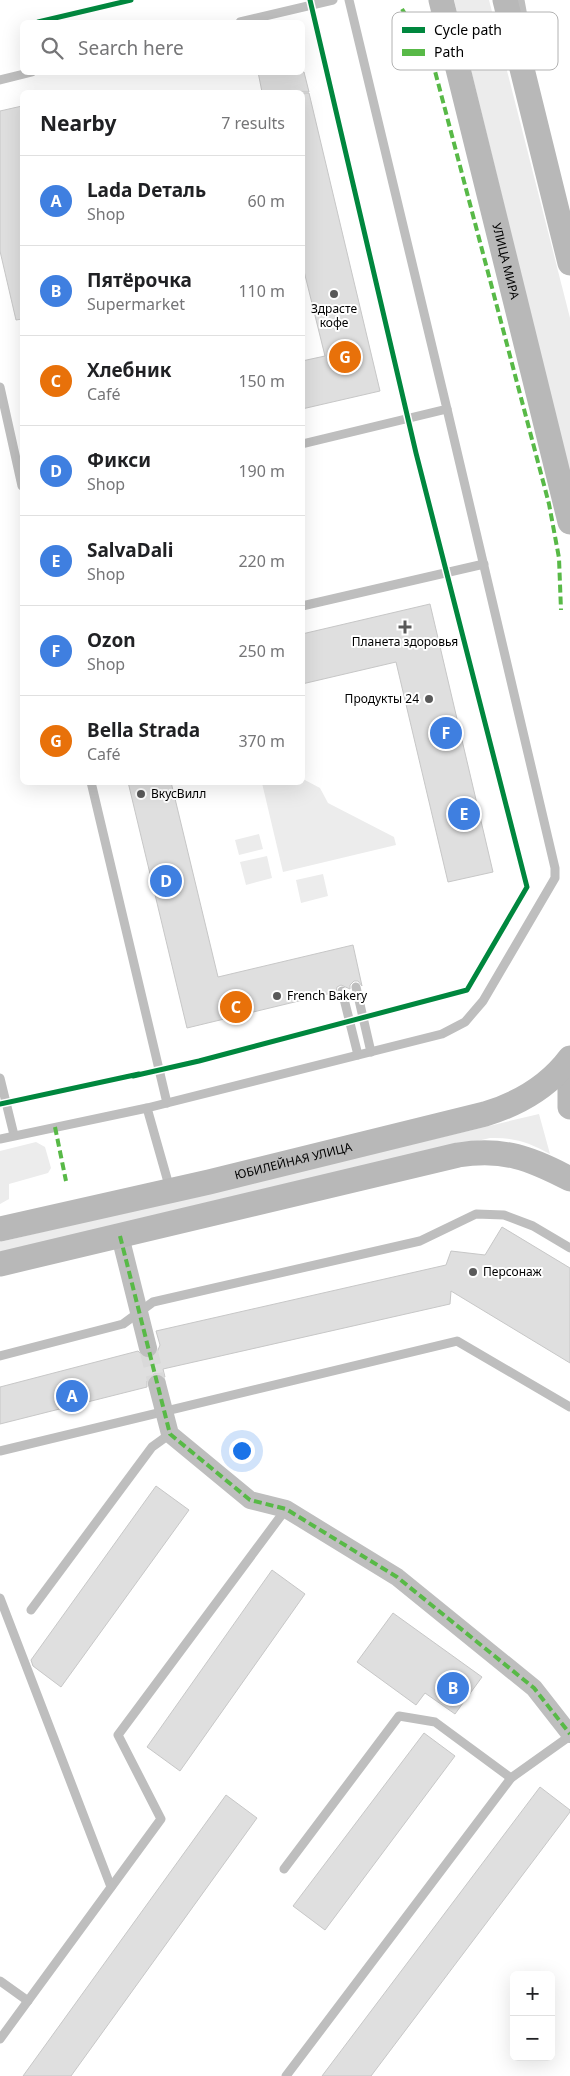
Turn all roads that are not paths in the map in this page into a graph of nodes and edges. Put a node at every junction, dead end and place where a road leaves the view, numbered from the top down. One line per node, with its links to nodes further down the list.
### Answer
1 (333, 0): 3 (lane)
2 (349, 0): 10 (lane)
3 (248, 20)
4 (458, 70): 13 (main road, УЛИЦА МИРА)
5 (522, 70): 8 (main road)
6 (20, 75): 7 (lane)
7 (0, 80)
8 (570, 263)
9 (0, 387): 12 (lane)
10 (447, 409): 11 (lane); 14 (lane)
11 (305, 443)
12 (20, 477)
13 (570, 522)
14 (484, 564): 15 (lane); 19 (lane)
15 (305, 605)
16 (93, 785): 24 (lane)
17 (356, 987): 19 (lane)
18 (342, 990): 20 (lane)
19 (371, 1052): 20 (lane)
20 (358, 1055): 24 (lane)
21 (570, 1058): 30 (main road, ЮБИЛЕЙНАЯ УЛИЦА)
22 (0, 1078): 27 (lane)
23 (570, 1086): 25 (main road)
24 (167, 1103): 26 (lane)
25 (570, 1107)
26 (147, 1108): 27 (lane); 30 (lane)
27 (14, 1135): 28 (lane)
28 (0, 1139)
29 (570, 1179): 32 (main road)
30 (170, 1190): 31 (main road, ЮБИЛЕЙНАЯ УЛИЦА)
31 (0, 1229)
32 (120, 1236): 34 (main road); 35 (street)
33 (570, 1248): 35 (lane)
34 (0, 1264)
35 (139, 1312): 36 (street); 37 (lane)
36 (148, 1348)
37 (0, 1356)
38 (158, 1384): 40 (street)
39 (570, 1407): 40 (lane)
40 (165, 1412): 41 (street); 42 (lane)
41 (170, 1434): 43 (street); 45 (lane)
42 (0, 1451)
43 (286, 1509): 46 (street); 49 (lane)
44 (0, 1598): 49 (lane)
45 (31, 1610)
46 (570, 1735): 47 (lane)
47 (511, 1778): 48 (lane); 53 (lane)
48 (284, 1869)
49 (111, 1887): 51 (lane)
50 (0, 1981): 51 (lane)
51 (28, 2001): 52 (lane)
52 (0, 2039)
53 (286, 2076)

